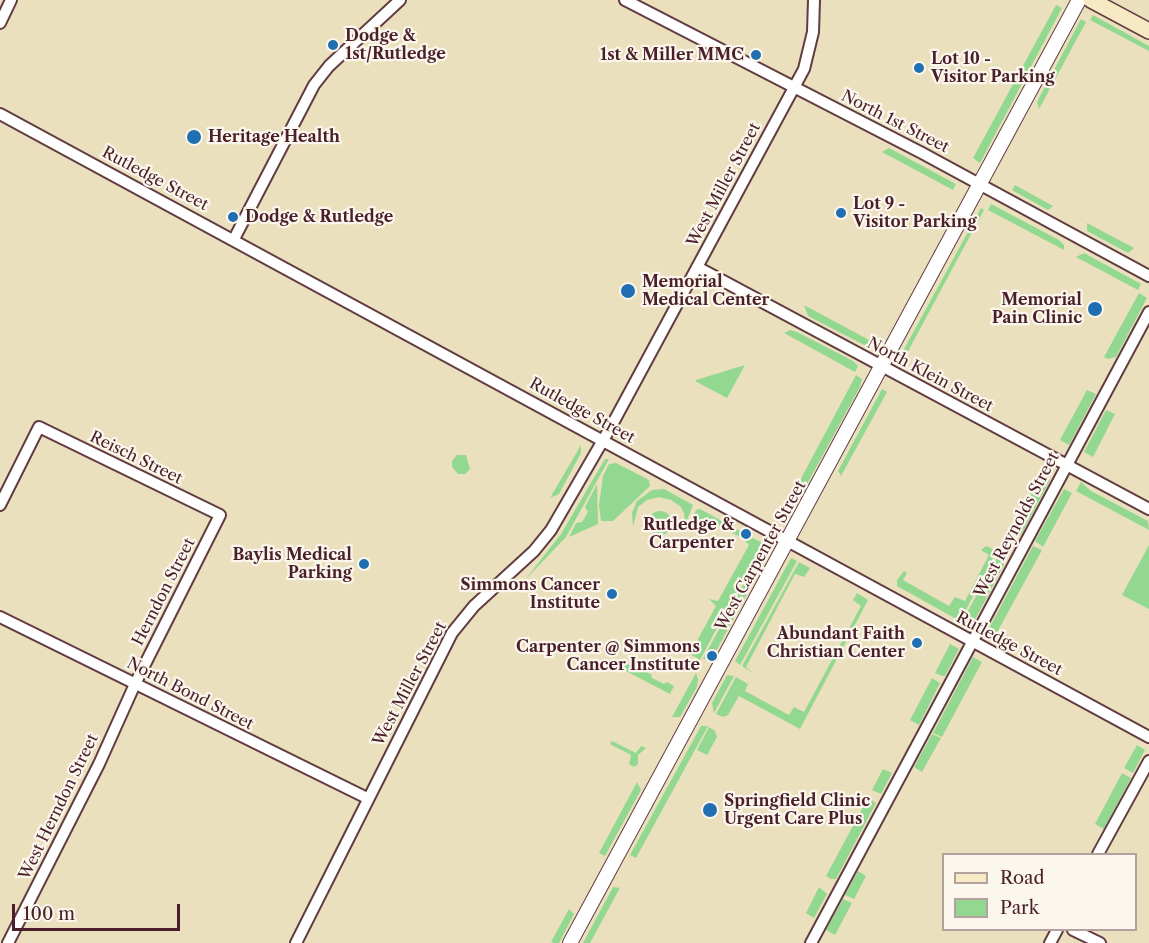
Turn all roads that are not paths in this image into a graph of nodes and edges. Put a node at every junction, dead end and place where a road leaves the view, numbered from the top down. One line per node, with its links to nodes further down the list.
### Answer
1 (12, 0): 7 (street)
2 (400, 0): 12 (street)
3 (625, 0): 9 (street, North 1st Street)
4 (814, 0): 9 (street, West Miller Street)
5 (1079, 0): 11 (street, West Carpenter Street)
6 (1091, 0): 8 (main road)
7 (0, 23)
8 (1149, 31)
9 (795, 87): 11 (street, North 1st Street); 13 (street, West Miller Street)
10 (0, 114): 12 (street, Rutledge Street)
11 (981, 185): 14 (street, North 1st Street); 16 (street, West Carpenter Street)
12 (234, 239): 17 (street, Rutledge Street)
13 (697, 267): 16 (street, North Klein Street); 17 (street, West Miller Street)
14 (1149, 276)
15 (1149, 312): 18 (street, West Reynolds Street)
16 (883, 366): 18 (street, North Klein Street); 22 (street, West Carpenter Street)
17 (602, 439): 22 (street, Rutledge Street); 28 (street, West Miller Street)
18 (1066, 465): 20 (street, North Klein Street); 24 (street, West Reynolds Street)
19 (0, 505): 21 (street, Reisch Street)
20 (1149, 509)
21 (220, 515): 25 (street, Herndon Street)
22 (787, 541): 24 (street, Rutledge Street); 33 (street, West Carpenter Street)
23 (0, 617): 25 (street, North Bond Street)
24 (972, 642): 26 (street, Rutledge Street); 34 (street, West Reynolds Street)
25 (135, 684): 28 (street, North Bond Street); 31 (street, West Herndon Street)
26 (1149, 737)
27 (1149, 760): 29 (street)
28 (368, 798): 32 (street, West Miller Street)
29 (1099, 853)
30 (1075, 931): 35 (street)
31 (8, 943)
32 (296, 943)
33 (570, 943)
34 (811, 943)
35 (1100, 943)

